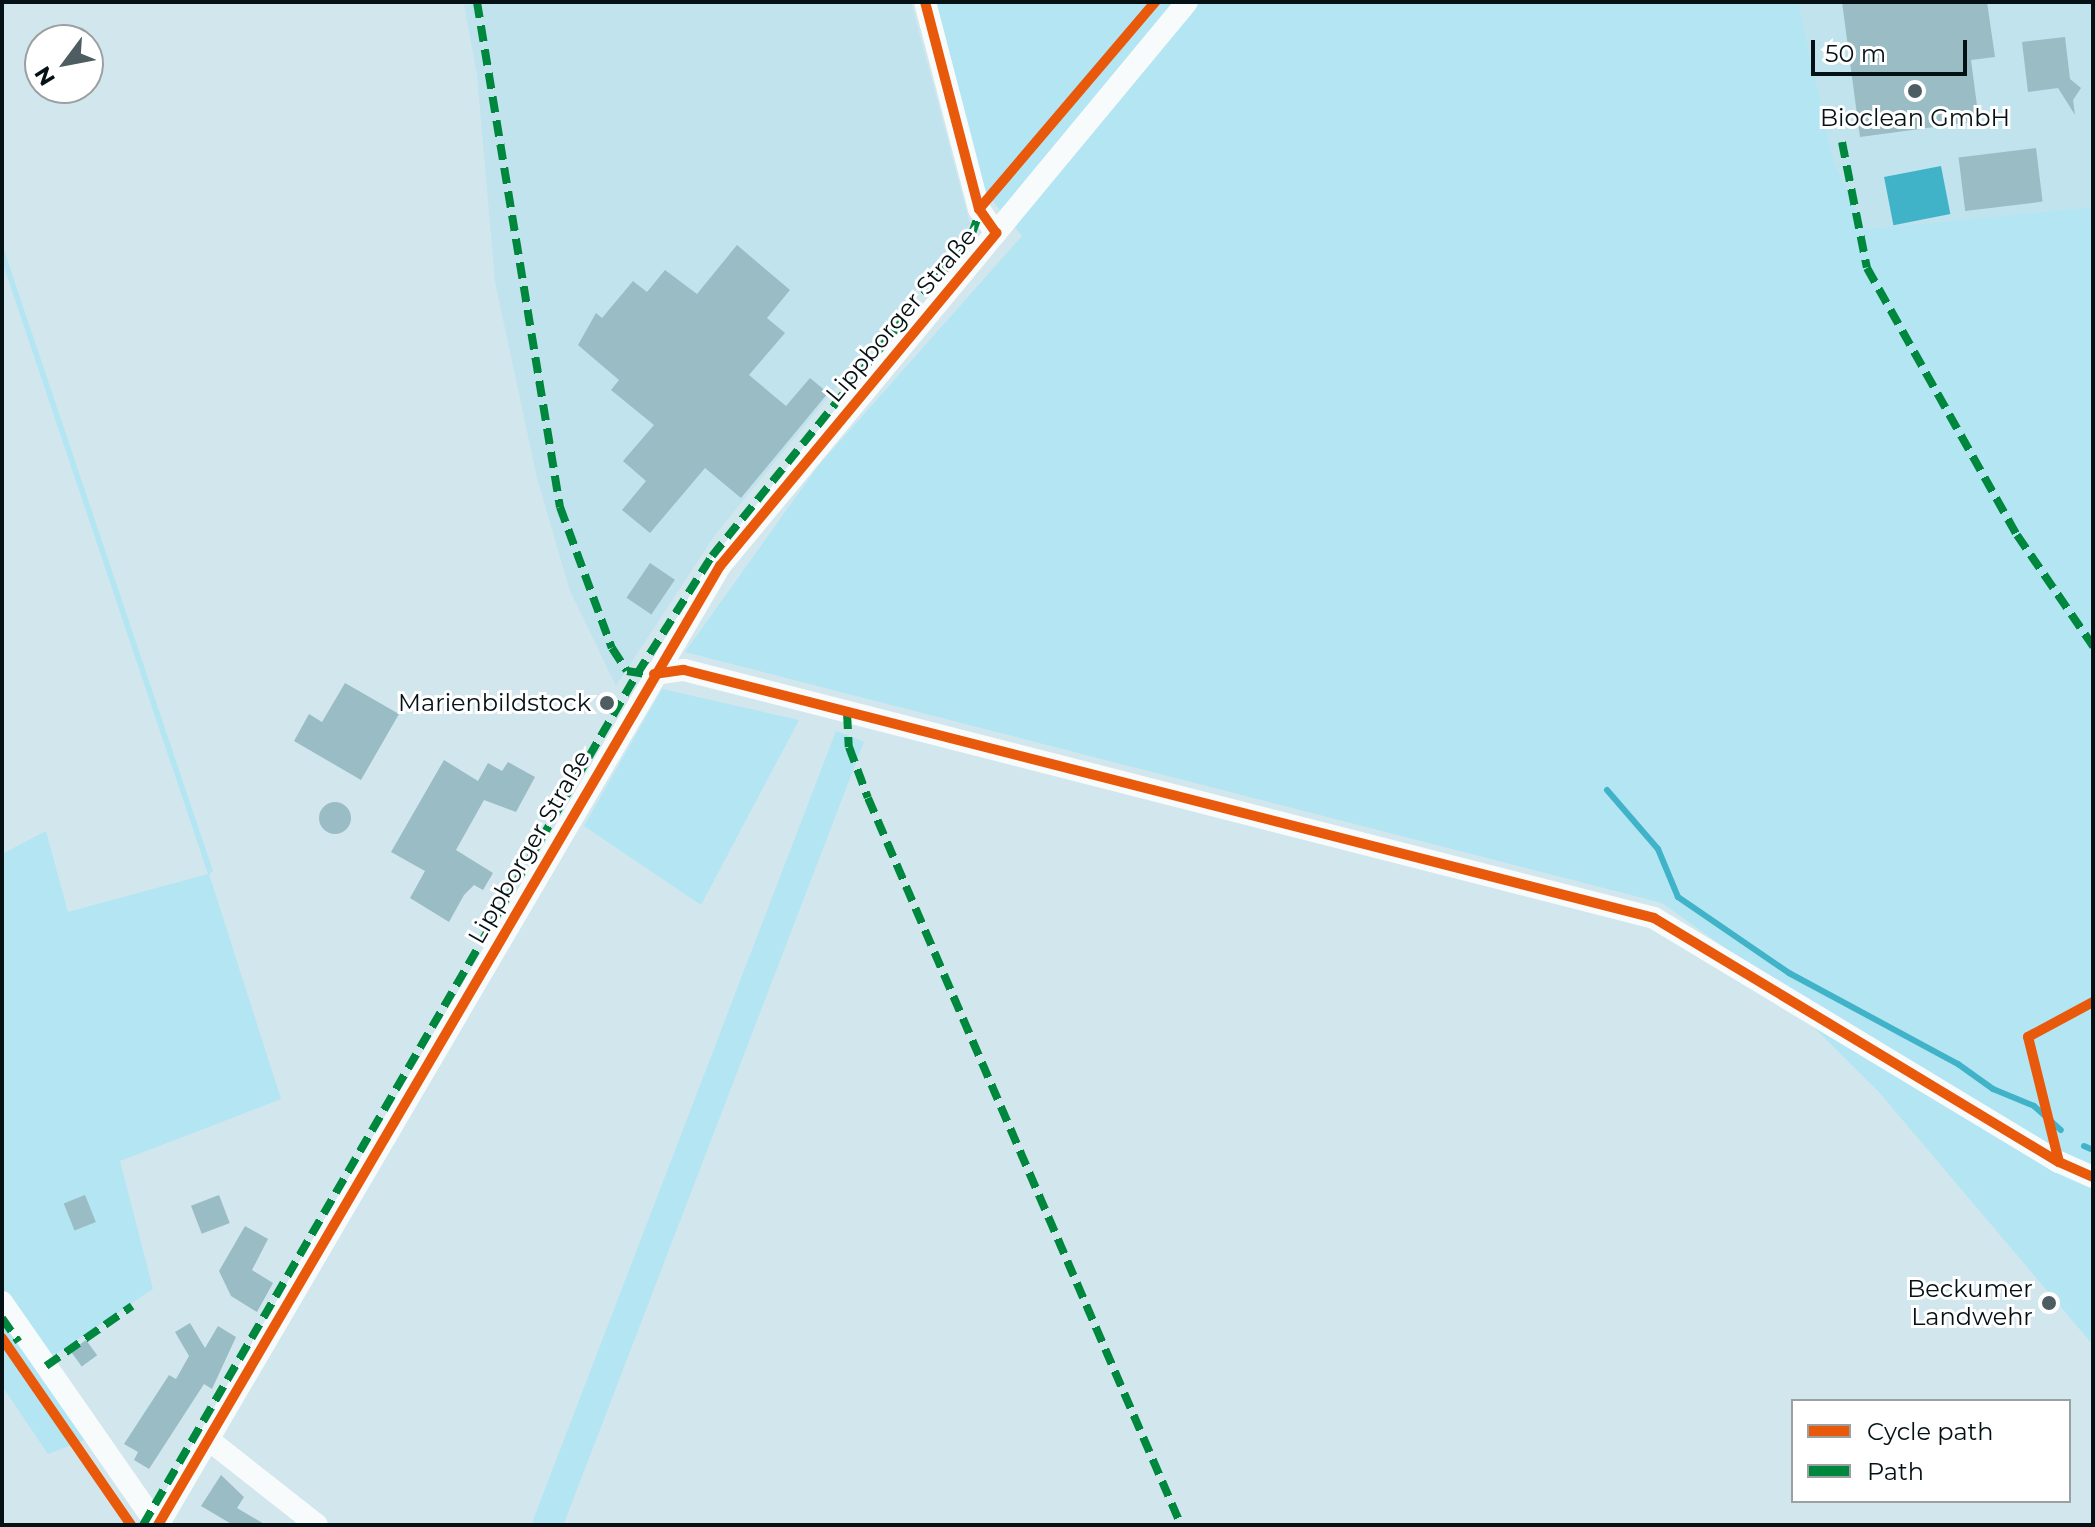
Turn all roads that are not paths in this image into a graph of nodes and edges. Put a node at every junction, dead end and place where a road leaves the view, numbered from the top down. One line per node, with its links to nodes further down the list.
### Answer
1 (925, 2): 3 (street)
2 (1187, 2): 3 (street, Lippborger Straße)
3 (996, 233): 4 (street, Lippborger Straße)
4 (654, 674): 5 (street); 7 (street, Lippborger Straße)
5 (2093, 1177)
6 (2, 1302): 8 (street)
7 (209, 1440): 8 (street, Lippborger Straße); 9 (street)
8 (158, 1525)
9 (317, 1525)

